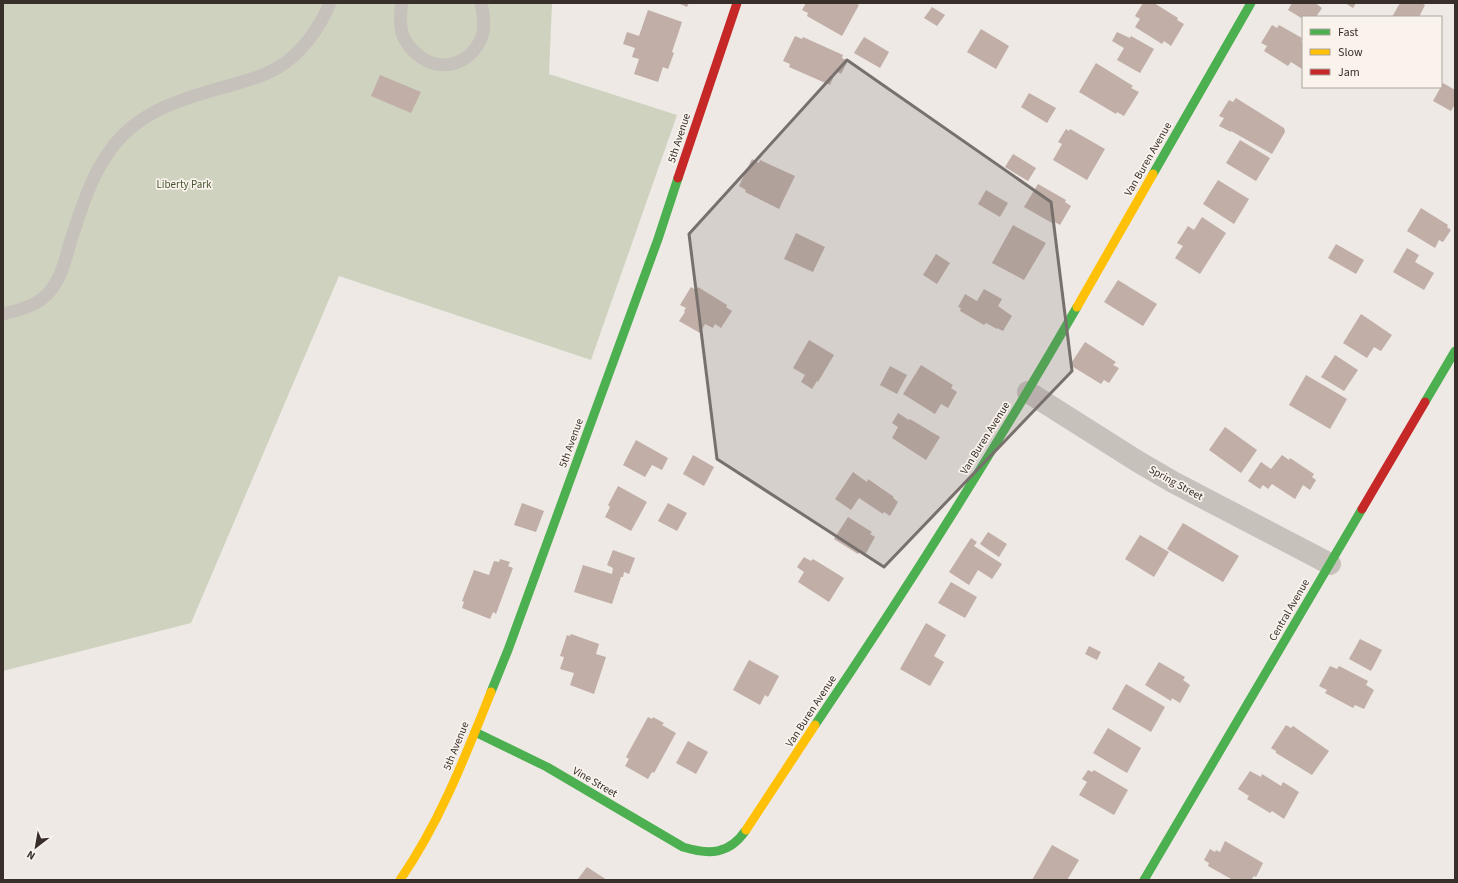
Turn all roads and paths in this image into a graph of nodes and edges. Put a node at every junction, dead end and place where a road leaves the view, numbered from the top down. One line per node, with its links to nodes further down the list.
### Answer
1 (330, 3): 6 (lane)
2 (402, 3): 3 (lane)
3 (481, 3)
4 (737, 3): 10 (street, 5th Avenue)
5 (1251, 3): 8 (street, Van Buren Avenue)
6 (3, 314)
7 (1455, 351): 9 (street, Central Avenue)
8 (1028, 392): 9 (street, Spring Street); 11 (street, Van Buren Avenue)
9 (1330, 564): 13 (street, Central Avenue)
10 (475, 732): 11 (street, Vine Street); 12 (street, 5th Avenue)
11 (703, 853)
12 (400, 880)
13 (1144, 880)

